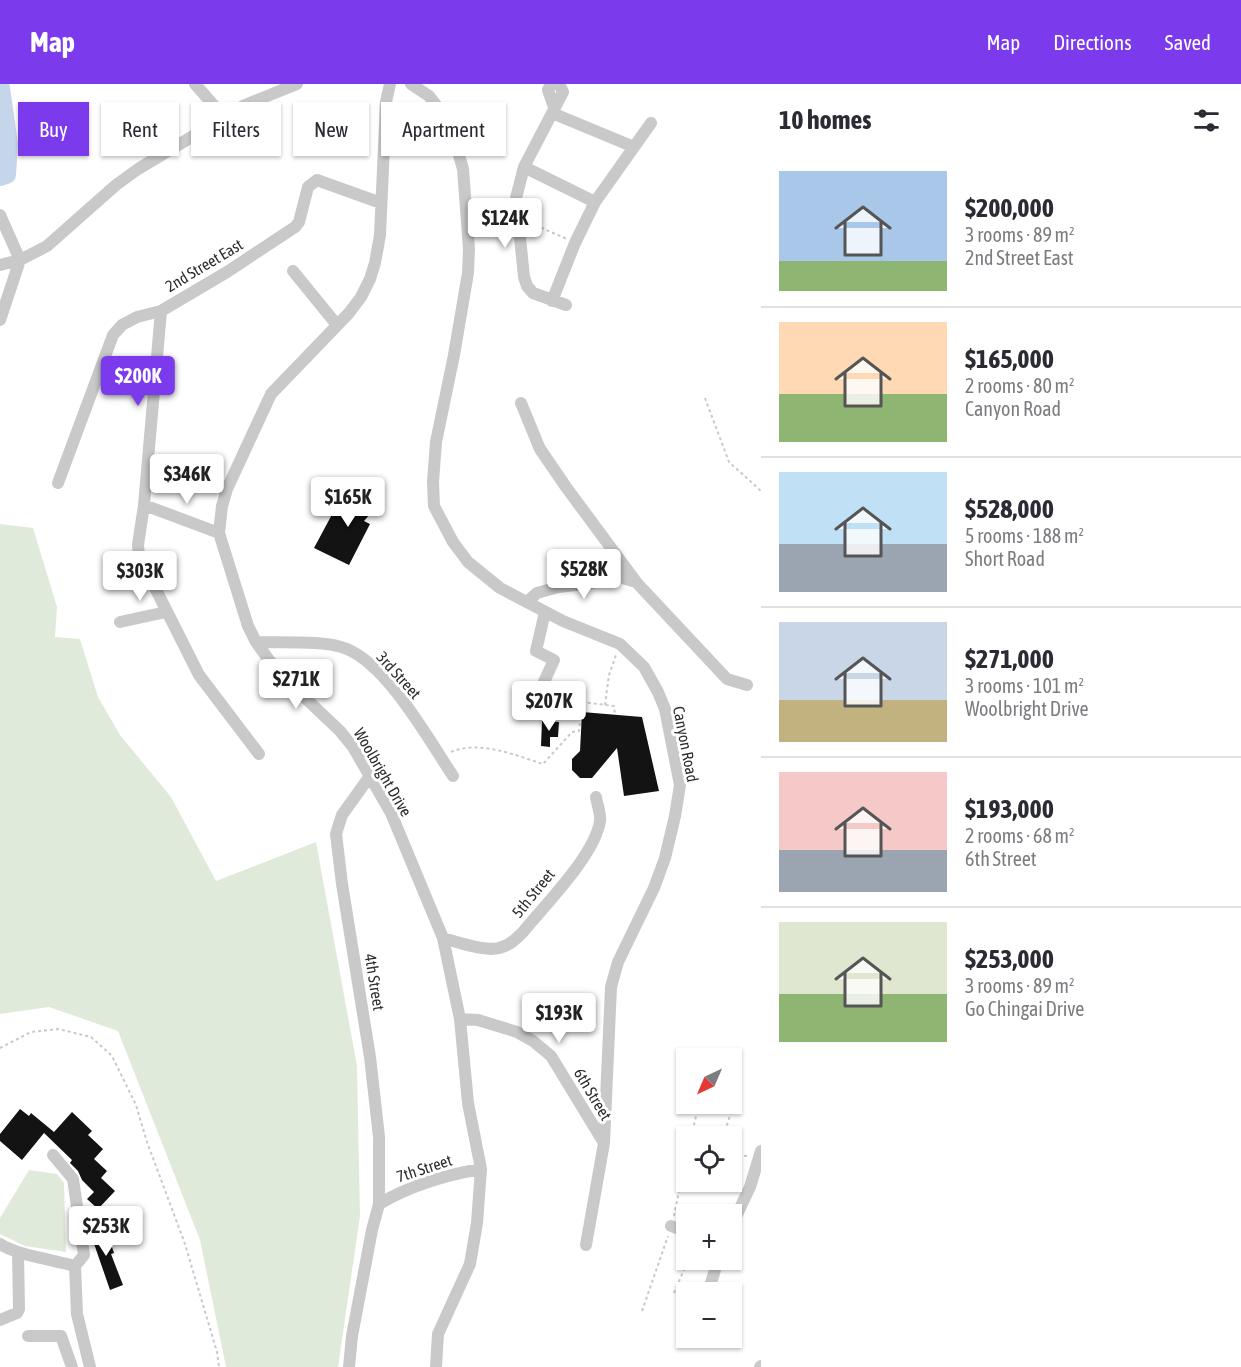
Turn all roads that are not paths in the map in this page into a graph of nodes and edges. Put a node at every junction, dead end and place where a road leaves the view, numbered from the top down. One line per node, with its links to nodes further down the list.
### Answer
1 (195, 84): 6 (street)
2 (297, 84): 7 (street)
3 (390, 84): 14 (street, Woolbright Drive)
4 (411, 84): 29 (street, Canyon Road)
5 (553, 86): 8 (street)
6 (211, 102)
7 (252, 102)
8 (553, 110): 11 (street); 12 (street)
9 (651, 123): 11 (street)
10 (191, 138): 16 (street)
11 (634, 147): 13 (street)
12 (524, 167): 13 (street); 19 (street)
13 (596, 202): 19 (street)
14 (381, 203): 21 (street, 2nd Street East); 23 (street, Woolbright Drive)
15 (0, 215): 16 (street)
16 (20, 260): 17 (street); 22 (street)
17 (0, 265)
18 (293, 271): 23 (street)
19 (552, 302): 20 (street)
20 (566, 305)
21 (161, 311): 25 (street); 26 (street, 2nd Street East)
22 (0, 320)
23 (338, 325): 27 (street, Woolbright Drive)
24 (521, 403): 28 (street)
25 (58, 483)
26 (144, 505): 27 (street); 30 (street, 2nd Street East)
27 (219, 533): 33 (street, Woolbright Drive)
28 (637, 582): 29 (street); 34 (street)
29 (527, 602): 31 (street, Canyon Road)
30 (166, 612): 32 (street); 36 (street, 2nd Street East)
31 (545, 612): 35 (street); 42 (street, Canyon Road)
32 (120, 622)
33 (256, 642): 37 (street, Woolbright Drive); 38 (street, 3rd Street)
34 (747, 685)
35 (538, 695)
36 (259, 754)
37 (370, 776): 40 (street, Woolbright Drive); 46 (street, 4th Street)
38 (453, 776)
39 (596, 797): 40 (street, 5th Street)
40 (443, 938): 41 (street, Woolbright Drive)
41 (460, 1019): 42 (street, 6th Street); 45 (street, Woolbright Drive)
42 (604, 1143): 51 (street, Canyon Road)
43 (760, 1154): 47 (street)
44 (53, 1155): 53 (street)
45 (481, 1169): 46 (street, 7th Street); 59 (street, Woolbright Drive)
46 (379, 1204): 58 (street, 4th Street)
47 (742, 1204)
48 (671, 1226): 49 (street)
49 (676, 1228)
50 (0, 1244): 52 (street)
51 (586, 1245)
52 (18, 1252): 53 (street); 54 (street)
53 (75, 1266): 57 (street)
54 (0, 1320)
55 (28, 1336): 56 (street)
56 (72, 1367)
57 (90, 1367)
58 (349, 1367)
59 (436, 1367)

